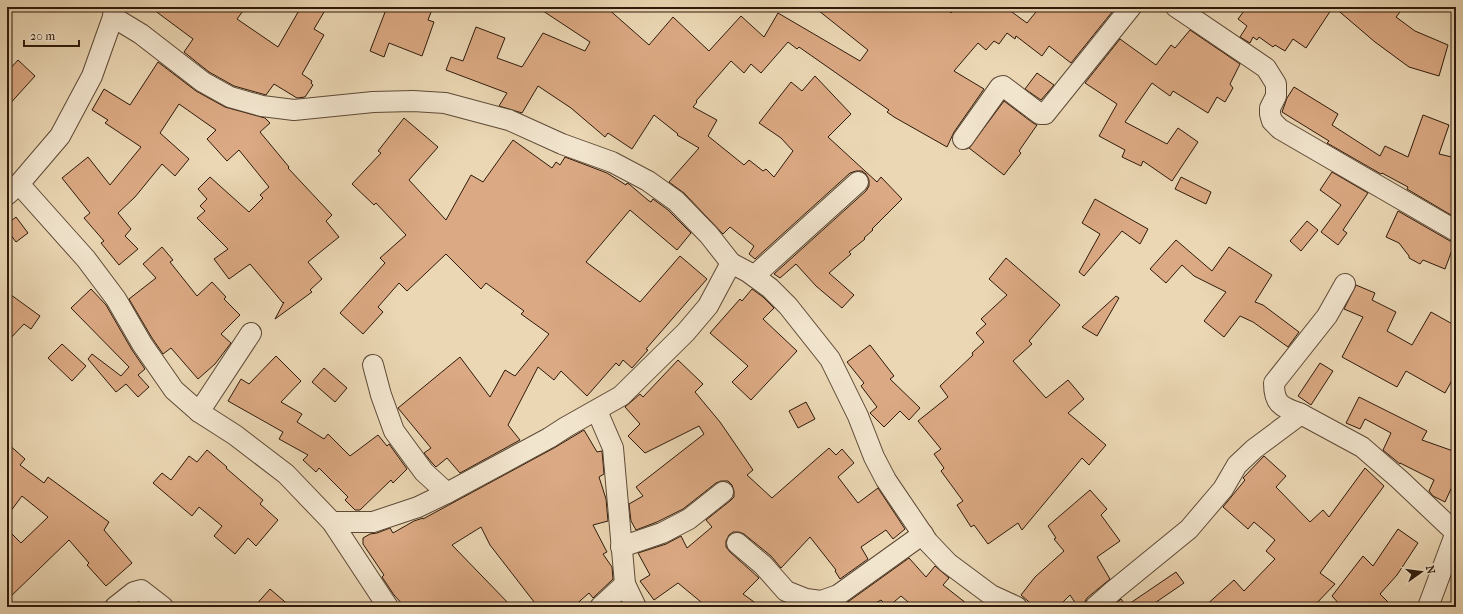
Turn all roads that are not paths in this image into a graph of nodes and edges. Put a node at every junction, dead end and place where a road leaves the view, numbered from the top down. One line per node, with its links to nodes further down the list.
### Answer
1 (1131, 7): 4 (street)
2 (1176, 7): 7 (street)
3 (114, 12): 6 (street); 8 (street)
4 (963, 139)
5 (858, 182): 9 (street)
6 (13, 189): 14 (street)
7 (1456, 231)
8 (731, 263): 9 (street); 13 (street)
9 (754, 276): 19 (street)
10 (1345, 284): 15 (street)
11 (251, 333): 14 (street)
12 (372, 365): 17 (street)
13 (597, 410): 17 (street); 22 (street)
14 (199, 412): 18 (street)
15 (1302, 414): 20 (street); 30 (street)
16 (723, 492): 22 (street)
17 (447, 493): 18 (street)
18 (332, 522): 26 (street)
19 (923, 534): 21 (street); 29 (street)
20 (1455, 539): 31 (street)
21 (738, 544)
22 (621, 547): 23 (street)
23 (625, 584): 27 (street); 28 (street)
24 (115, 607): 25 (street)
25 (163, 607)
26 (388, 607)
27 (600, 607)
28 (636, 607)
29 (1017, 607)
30 (1095, 607)
31 (1428, 607)

